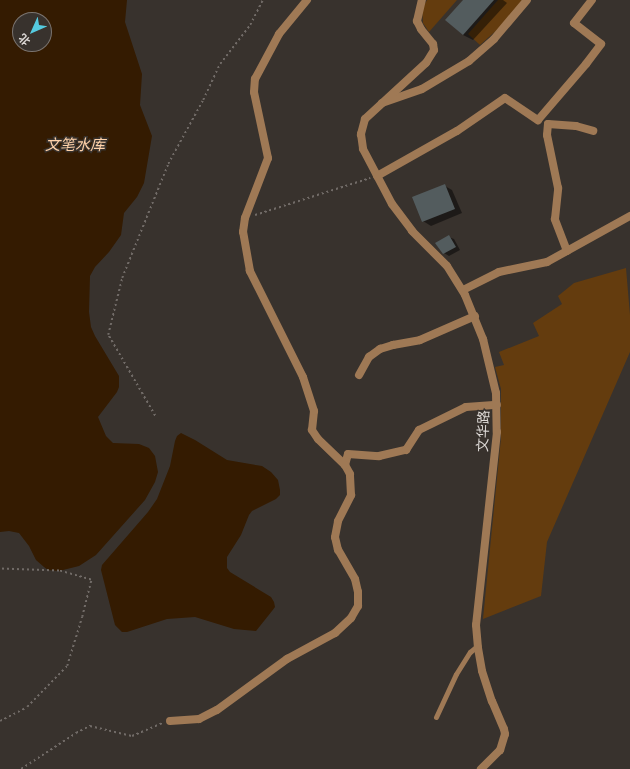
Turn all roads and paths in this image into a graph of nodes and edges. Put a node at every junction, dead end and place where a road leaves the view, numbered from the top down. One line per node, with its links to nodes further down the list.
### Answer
1 (263, 0): 16 (path)
2 (307, 0): 10 (street)
3 (422, 0): 6 (street)
4 (527, 0): 6 (street)
5 (592, 0): 8 (street)
6 (382, 103): 8 (street, 文华路)
7 (593, 131): 11 (street)
8 (377, 176): 10 (path); 12 (street, 文华路)
9 (630, 216): 11 (street)
10 (246, 218): 17 (street)
11 (567, 251): 12 (street)
12 (463, 290): 13 (street, 文华路)
13 (474, 316): 14 (street); 15 (street, 文华路)
14 (359, 375)
15 (497, 405): 17 (street); 19 (street, 文华路)
16 (155, 416)
17 (345, 465): 22 (street)
18 (0, 569): 21 (path)
19 (478, 645): 20 (lane); 24 (street, 文华路)
20 (436, 717)
21 (0, 721)
22 (170, 721): 23 (path)
23 (21, 769)
24 (481, 769)

